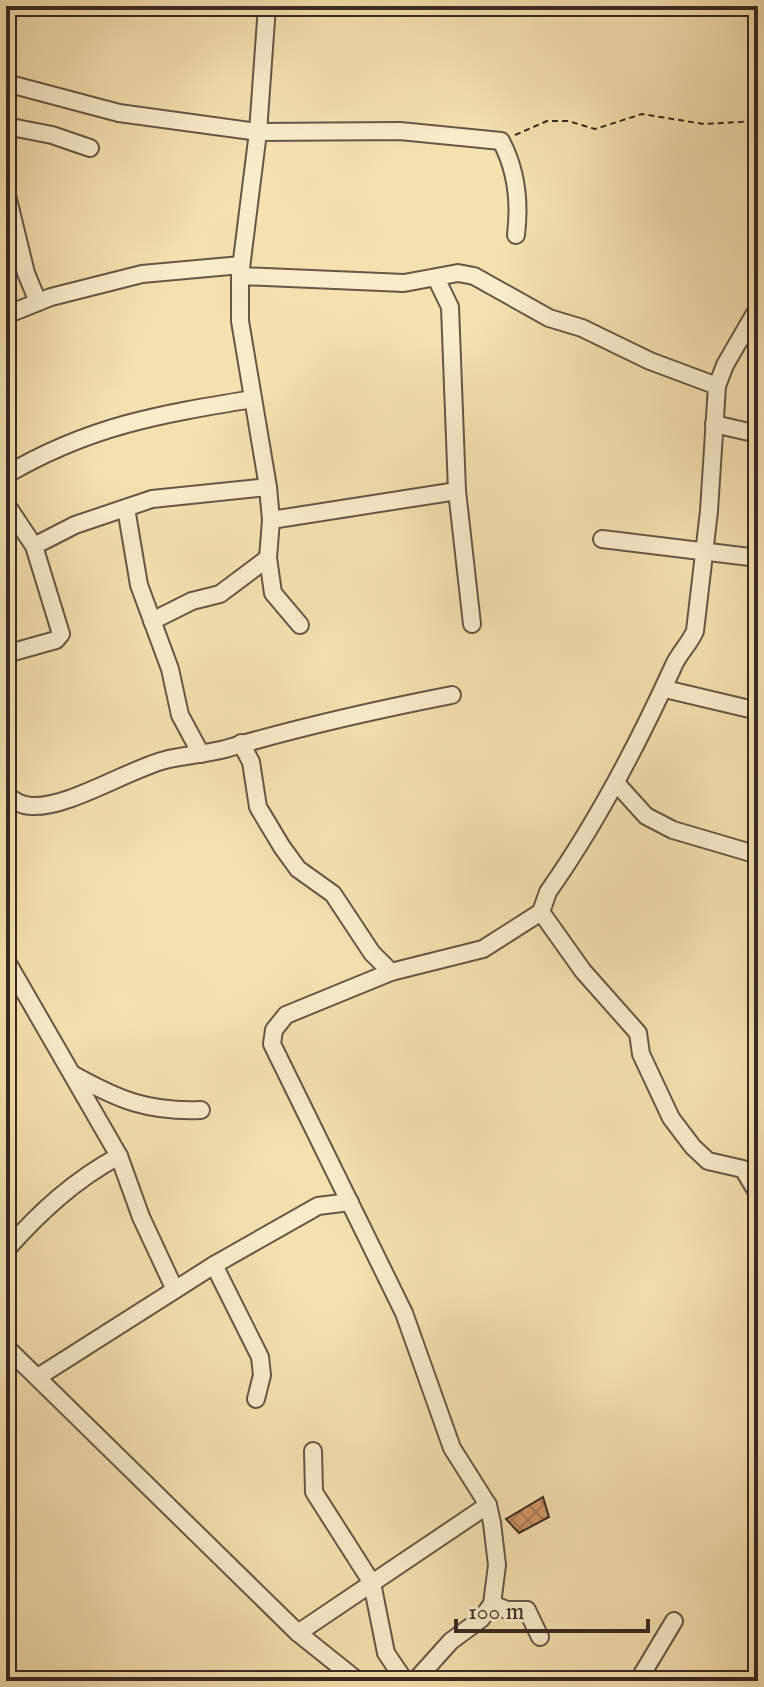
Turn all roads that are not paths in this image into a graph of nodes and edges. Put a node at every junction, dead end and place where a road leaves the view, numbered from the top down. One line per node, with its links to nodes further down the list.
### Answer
1 (267, 6): 4 (street)
2 (6, 83): 4 (street)
3 (6, 126): 5 (street)
4 (258, 132): 7 (street); 8 (street)
5 (90, 148)
6 (6, 191): 10 (street)
7 (516, 235)
8 (241, 270): 9 (street); 10 (street); 14 (street)
9 (436, 278): 13 (street); 19 (street)
10 (38, 302): 12 (street)
11 (758, 308): 13 (street)
12 (6, 315)
13 (717, 386): 15 (street)
14 (253, 399): 17 (street); 18 (street)
15 (714, 424): 16 (street); 25 (street)
16 (758, 434)
17 (6, 475)
18 (268, 487): 21 (street); 22 (street)
19 (457, 491): 22 (street); 29 (street)
20 (6, 504): 24 (street)
21 (126, 508): 24 (street); 28 (street)
22 (271, 520): 26 (street)
23 (602, 539): 25 (street)
24 (34, 546): 31 (street)
25 (704, 550): 27 (street); 32 (street)
26 (268, 558): 28 (street); 30 (street)
27 (758, 558)
28 (152, 621): 36 (street)
29 (472, 624)
30 (300, 625)
31 (6, 654)
32 (665, 689): 34 (street); 37 (street)
33 (452, 695): 35 (street)
34 (758, 711)
35 (241, 743): 36 (street); 42 (street)
36 (201, 754): 38 (street)
37 (617, 784): 39 (street); 40 (street)
38 (6, 793)
39 (758, 855)
40 (541, 912): 42 (street); 46 (street)
41 (6, 960): 43 (street)
42 (391, 972): 47 (street)
43 (72, 1074): 44 (street); 45 (street)
44 (201, 1110)
45 (119, 1156): 48 (street); 50 (street)
46 (758, 1194)
47 (350, 1202): 49 (street); 55 (street)
48 (9, 1239)
49 (214, 1265): 50 (street); 53 (street)
50 (175, 1290): 52 (street)
51 (6, 1347): 52 (street)
52 (38, 1377): 59 (street)
53 (256, 1399)
54 (313, 1451): 56 (street)
55 (488, 1505): 56 (street); 57 (street)
56 (372, 1583): 59 (street); 62 (street)
57 (492, 1604): 60 (street); 63 (street)
58 (674, 1621): 64 (street)
59 (298, 1633): 61 (street)
60 (540, 1637)
61 (358, 1681)
62 (405, 1681)
63 (415, 1681)
64 (638, 1681)

